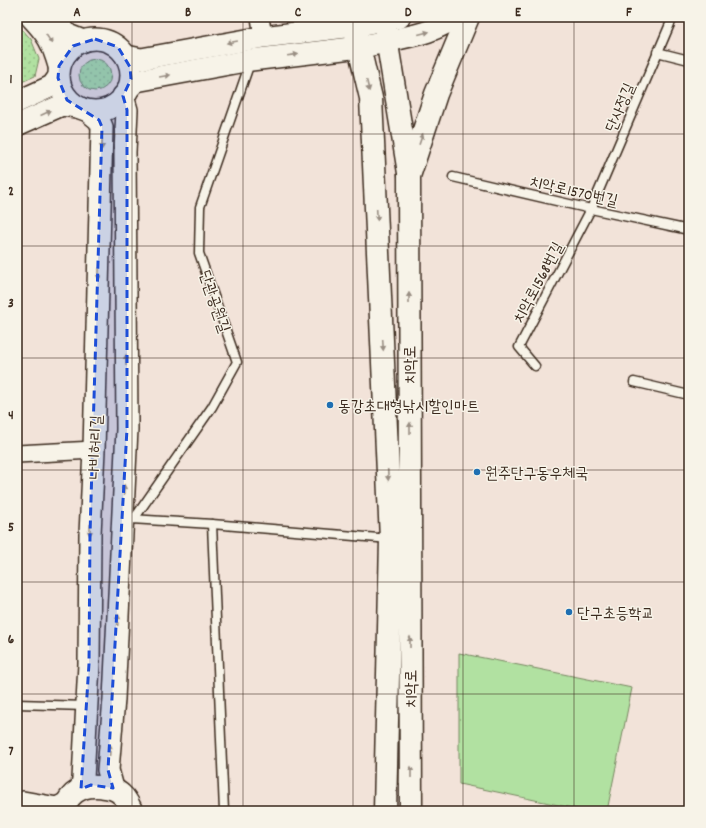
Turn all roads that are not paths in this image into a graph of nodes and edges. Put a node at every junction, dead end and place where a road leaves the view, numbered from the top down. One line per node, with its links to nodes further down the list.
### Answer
1 (31, 17): 16 (street, one-way to 16)
2 (52, 17): 9 (street)
3 (456, 17): 10 (street, one-way to 3)
4 (468, 17): 21 (main road, one-way to 4)
5 (673, 17): 12 (lane, 단사정길)
6 (389, 18): 7 (main road); 10 (street, 치악로)
7 (353, 21): 8 (street); 11 (main road, 치악로)
8 (262, 27): 13 (street, one-way to 13)
9 (83, 40): 13 (street); 16 (street)
10 (388, 41): 11 (main road); 21 (street, 치악로)
11 (360, 48): 14 (street, one-way to 11); 32 (main road, 치악로, one-way to 32)
12 (657, 52): 15 (lane); 23 (lane, 단사정길)
13 (126, 56): 17 (street)
14 (251, 60): 17 (street, one-way to 14); 30 (lane, 단관공원길)
15 (689, 60)
16 (59, 72): 18 (street); 19 (street)
17 (126, 92): 19 (street); 30 (street, one-way to 17)
18 (17, 102)
19 (82, 109): 20 (street, one-way to 19); 28 (street, 나비허리길, one-way to 28)
20 (17, 125)
21 (409, 176): 42 (main road, 치악로, one-way to 21)
22 (453, 177): 23 (lane, 치악로1570번길)
23 (591, 209): 24 (lane, 치악로1570번길); 25 (lane, 치악로1568번길)
24 (689, 230)
25 (535, 366)
26 (634, 382): 27 (lane)
27 (689, 395)
28 (94, 450): 29 (street); 34 (street, 나비허리길, one-way to 34)
29 (17, 454)
30 (128, 519): 31 (lane); 35 (street, one-way to 30)
31 (212, 524): 32 (lane); 40 (lane)
32 (391, 539): 41 (main road, 치악로)
33 (17, 704): 34 (lane)
34 (87, 706): 36 (street, 나비허리길)
35 (113, 788): 36 (street); 39 (street)
36 (81, 789): 38 (street)
37 (17, 803): 38 (street)
38 (64, 808)
39 (132, 811)
40 (224, 811)
41 (385, 811)
42 (411, 811)

